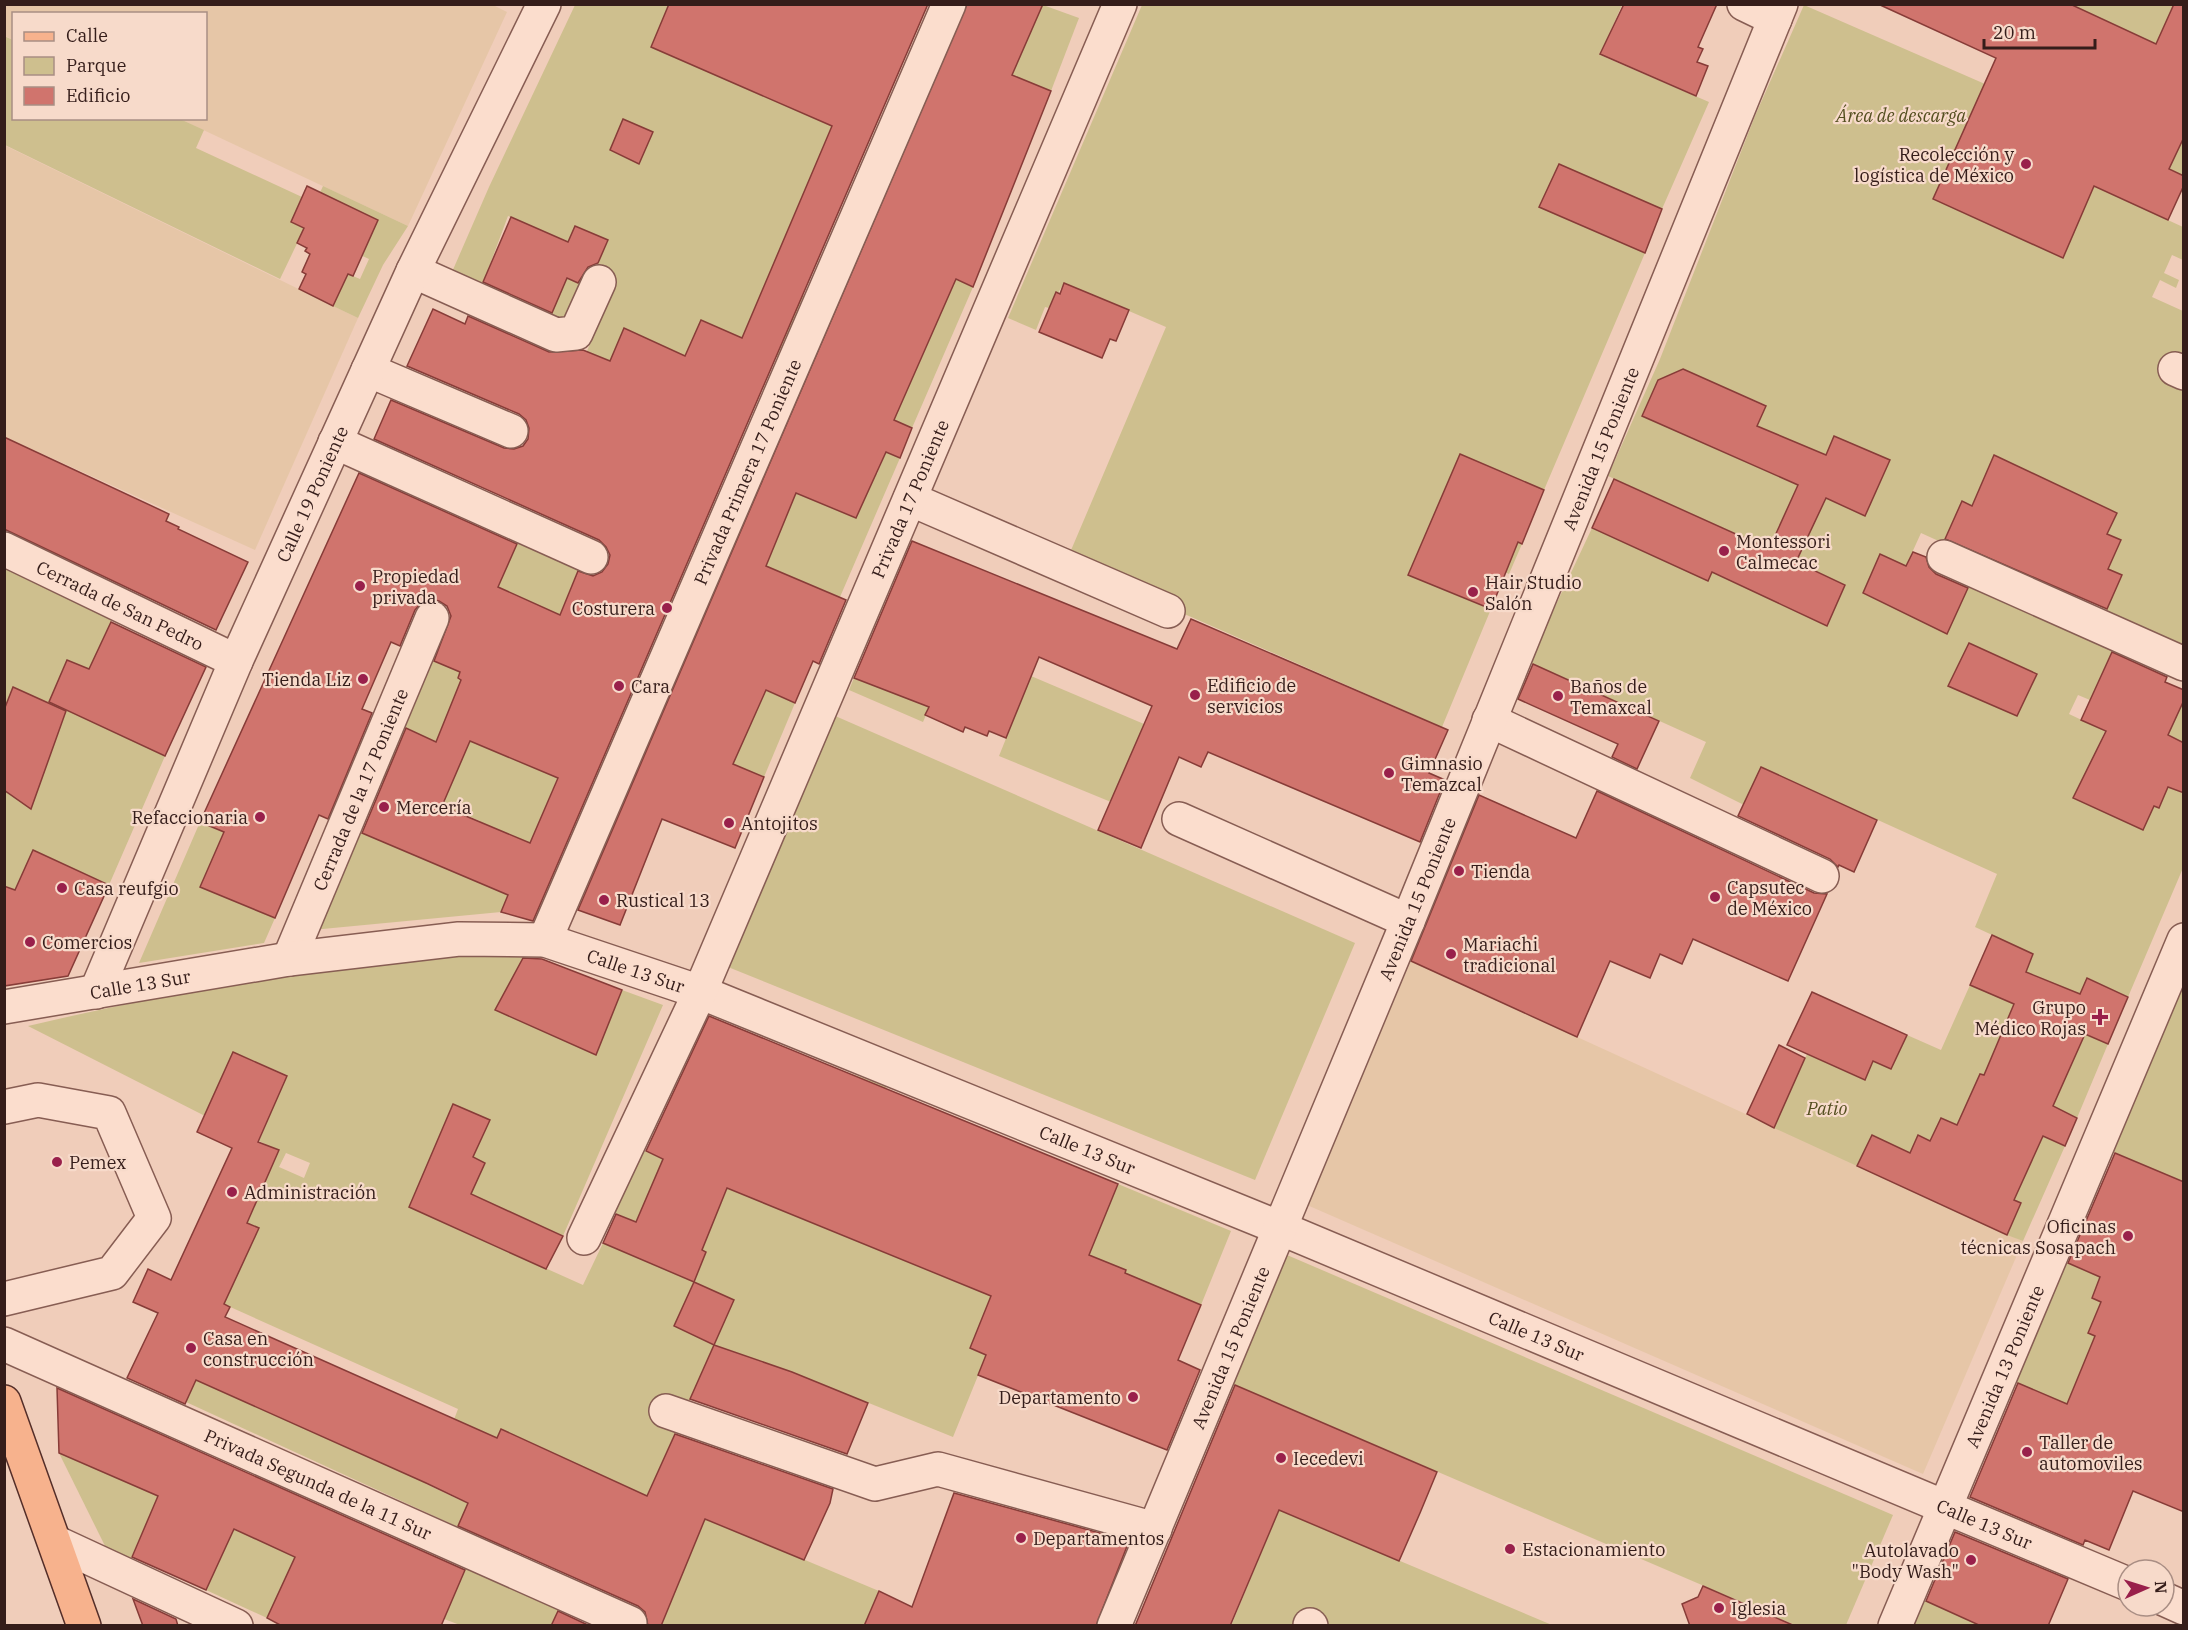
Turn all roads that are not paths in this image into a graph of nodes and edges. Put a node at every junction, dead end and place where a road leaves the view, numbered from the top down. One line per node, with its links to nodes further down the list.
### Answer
1 (544, 4): 6 (street, Calle 19 Poniente)
2 (949, 4): 23 (street, Privada Primera 17 Poniente)
3 (1120, 4): 11 (street, Privada 17 Poniente)
4 (1744, 4): 5 (street)
5 (1778, 12): 19 (street, Avenida 15 Poniente)
6 (413, 271): 7 (street); 8 (street, Calle 19 Poniente)
7 (599, 282)
8 (368, 370): 9 (street); 10 (street, Calle 19 Poniente)
9 (511, 431)
10 (335, 442): 13 (street); 17 (street, Calle 19 Poniente)
11 (910, 499): 15 (street); 27 (street, Privada 17 Poniente)
12 (4, 549): 17 (street, Cerrada de San Pedro)
13 (591, 557)
14 (1944, 557): 18 (street)
15 (1168, 611)
16 (432, 618): 25 (street, Cerrada de la 17 Poniente)
17 (236, 662): 26 (street, Calle 19 Poniente)
18 (2184, 664)
19 (1489, 720): 21 (street); 22 (street, Avenida 15 Poniente)
20 (1179, 819): 22 (street)
21 (1822, 876)
22 (1408, 921): 30 (street, Avenida 15 Poniente)
23 (545, 940): 25 (street, Calle 13 Sur); 27 (street, Calle 13 Sur)
24 (2184, 940): 36 (street, Avenida 13 Poniente)
25 (289, 959): 26 (street, Calle 13 Sur)
26 (96, 992): 28 (street, Calle 13 Sur)
27 (699, 992): 30 (street, Calle 13 Sur); 31 (street, Privada 17 Poniente)
28 (4, 1007)
29 (4, 1107): 32 (street)
30 (1280, 1228): 36 (street, Calle 13 Sur); 37 (street, Avenida 15 Poniente)
31 (584, 1238)
32 (4, 1299)
33 (4, 1344): 41 (street, Privada Segunda de la 11 Sur)
34 (4, 1402): 38 (main road)
35 (666, 1411): 37 (street)
36 (1943, 1507): 39 (street, Calle 13 Sur); 44 (street, Avenida 13 Poniente)
37 (1155, 1529): 43 (street, Avenida 15 Poniente)
38 (54, 1542): 40 (street); 42 (main road)
39 (2116, 1579)
40 (222, 1622)
41 (630, 1623)
42 (84, 1626)
43 (1114, 1626)
44 (1895, 1626)

